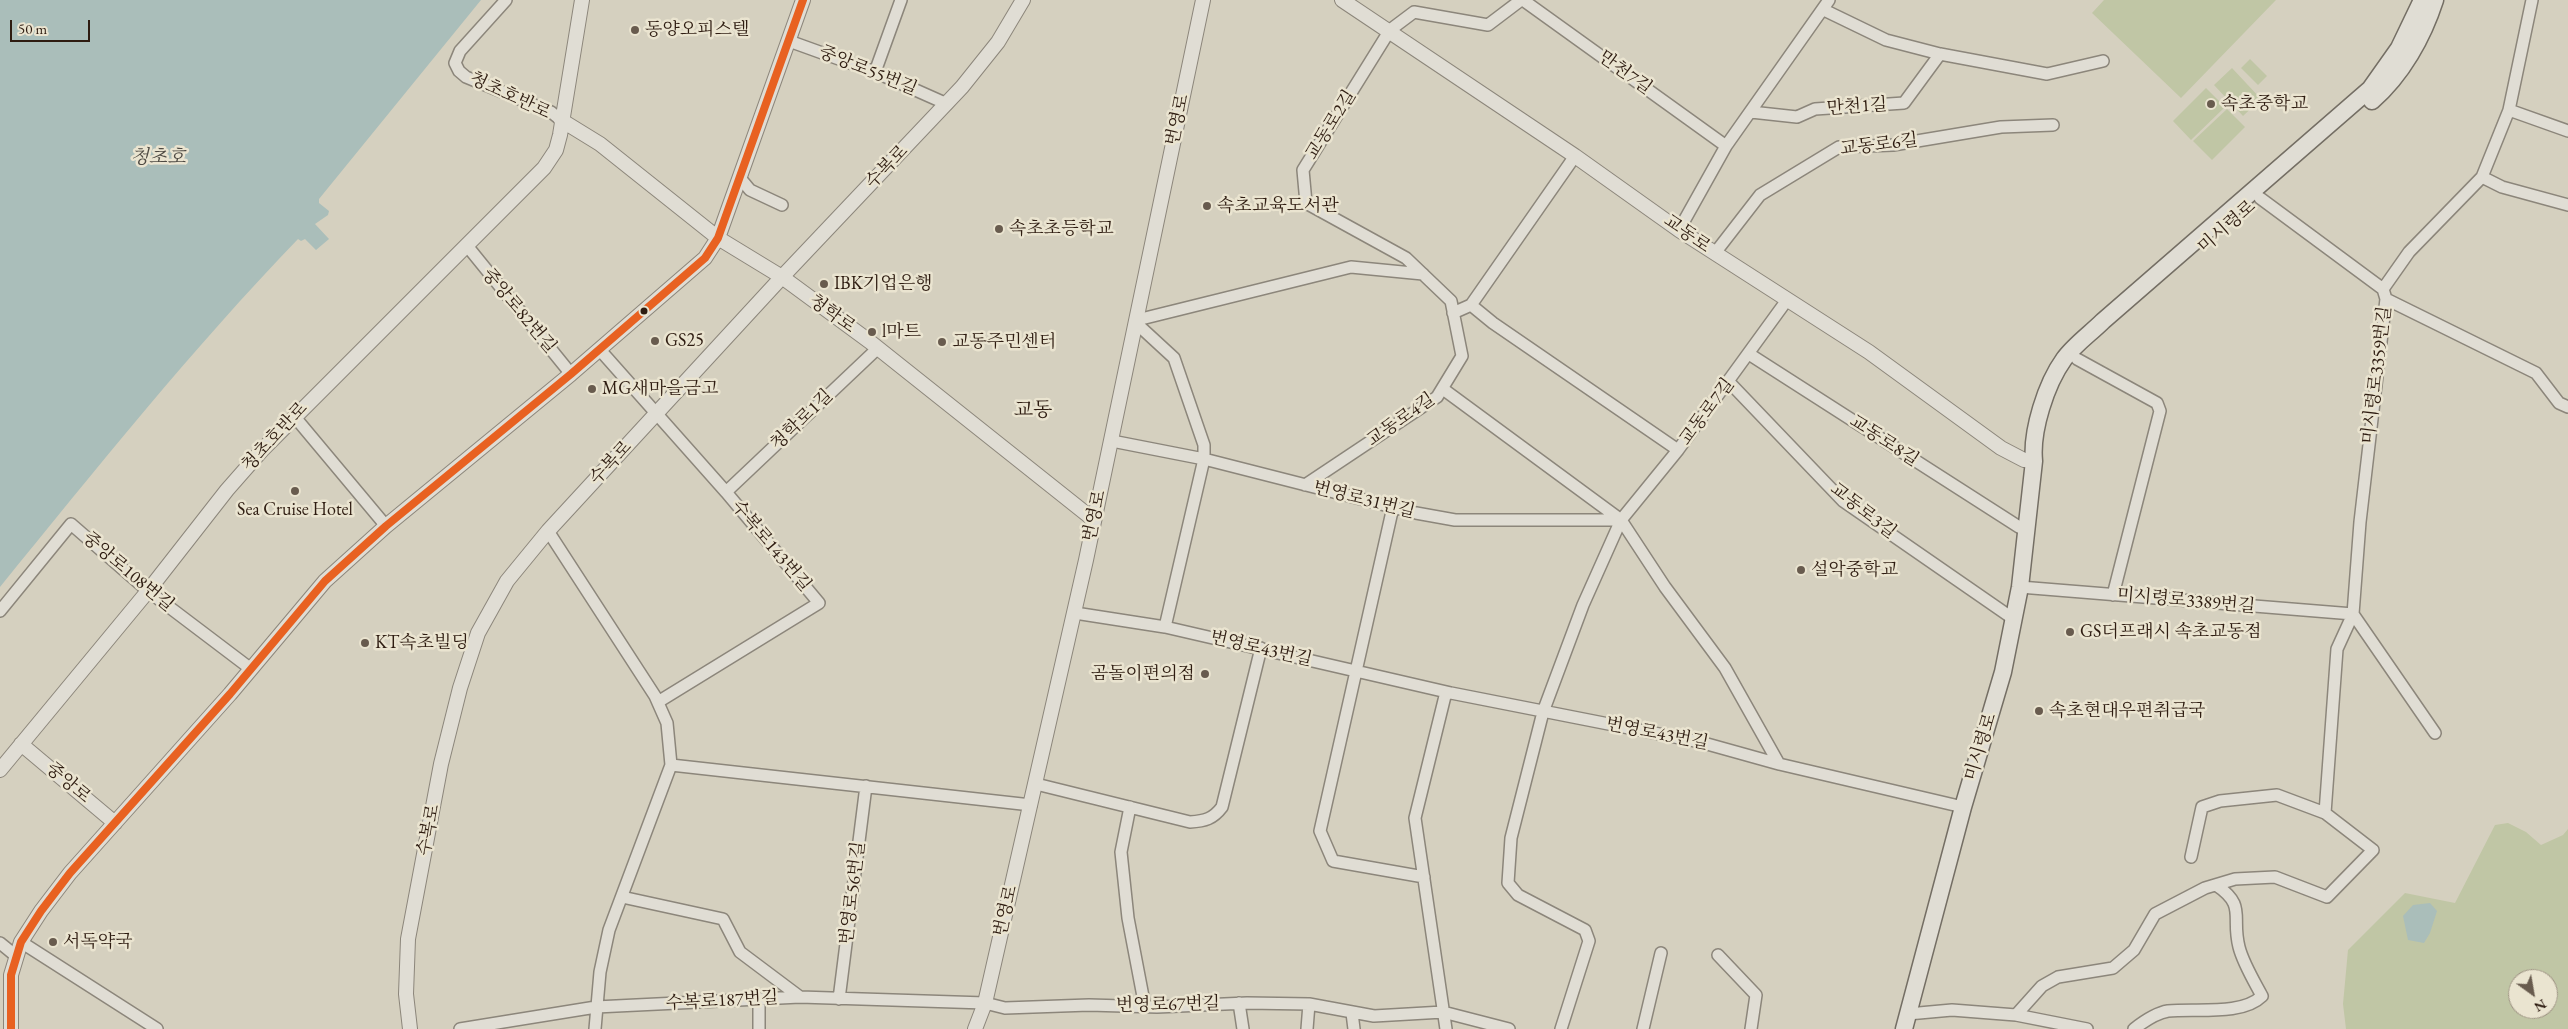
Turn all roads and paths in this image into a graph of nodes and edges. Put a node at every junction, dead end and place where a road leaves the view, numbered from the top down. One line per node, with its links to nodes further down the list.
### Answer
1 (506, 0): 21 (street, 청초호반로)
2 (582, 0): 21 (street, 청초호반로)
3 (803, 0): 14 (street)
4 (901, 0): 17 (street)
5 (1024, 0): 18 (street, 수복로)
6 (1203, 0): 42 (street, 번영로)
7 (1342, 0): 13 (street, 교동로)
8 (1522, 0): 13 (street); 24 (street, 만천7길)
9 (2422, 0): 28 (main road, 미시령로)
10 (2435, 0): 28 (main road, 미시령로)
11 (2532, 0): 19 (street)
12 (1827, 5): 15 (street); 20 (street)
13 (1390, 30): 25 (street, 교동로); 35 (street, 교동로2길)
14 (789, 41): 17 (street, 중앙로55번길); 27 (street)
15 (1940, 54): 16 (street); 20 (street, 만천1길)
16 (2103, 61)
17 (876, 72): 18 (street, 중앙로55번길)
18 (947, 104): 36 (street, 수복로)
19 (2510, 110): 23 (street); 26 (street)
20 (1751, 112): 24 (street)
21 (561, 120): 32 (street, 청학로); 33 (street, 청초호반로)
22 (2053, 125): 34 (street, 교동로6길)
23 (2568, 130)
24 (1726, 146): 31 (street)
25 (1575, 156): 31 (street, 교동로); 40 (street)
26 (2482, 177): 30 (street); 37 (street)
27 (740, 178): 29 (street); 32 (street)
28 (2257, 195): 37 (street, 미시령로3359번길); 46 (main road, 미시령로); 56 (main road, 미시령로)
29 (782, 205)
30 (2568, 205)
31 (1679, 230): 34 (street, 교동로)
32 (718, 238): 36 (street, 청학로); 44 (street)
33 (468, 248): 47 (street, 중앙로82번길); 52 (street, 청초호반로)
34 (1715, 253): 38 (street, 교동로)
35 (1423, 274): 39 (street, 교동로2길); 42 (street)
36 (782, 276): 43 (street, 청학로); 51 (street, 수복로)
37 (2385, 294): 50 (street); 70 (street, 미시령로3359번길)
38 (1787, 300): 45 (street, 교동로7길); 56 (street, 교동로)
39 (1451, 301): 41 (street, 교동로4길)
40 (1471, 305): 41 (street); 54 (street)
41 (1453, 313): 49 (street, 교동로4길)
42 (1136, 321): 53 (street, 번영로); 55 (street)
43 (878, 348): 58 (street, 청학로1길); 60 (street, 청학로)
44 (600, 350): 47 (street); 51 (street, 수복로143번길)
45 (1749, 354): 48 (street, 교동로7길); 63 (street, 교동로8길)
46 (2077, 359): 56 (main road, 미시령로); 67 (street)
47 (572, 374): 62 (street)
48 (1729, 382): 54 (street, 교동로7길); 71 (street, 교동로3길)
49 (1442, 389): 57 (street, 교동로4길); 61 (street)
50 (2568, 408)
51 (656, 415): 58 (street, 수복로143번길); 64 (street, 수복로)
52 (294, 416): 62 (street); 66 (street, 청초호반로)
53 (1112, 440): 55 (street, 번영로31번길); 60 (street, 번영로)
54 (1678, 450): 61 (street, 교동로7길)
55 (1204, 459): 57 (street, 번영로31번길); 72 (street)
56 (2034, 461): 65 (main road, 미시령로)
57 (1305, 485): 59 (street, 번영로31번길)
58 (726, 492): 77 (street, 수복로143번길)
59 (1393, 508): 61 (street, 번영로31번길); 75 (street)
60 (1094, 520): 69 (street, 번영로)
61 (1621, 520): 78 (street, 교동로7길); 81 (street)
62 (386, 526): 74 (street)
63 (2019, 527)
64 (548, 531): 77 (street); 113 (street, 수복로)
65 (2020, 587): 67 (street, 미시령로3389번길); 71 (main road, 미시령로)
66 (148, 591): 68 (street, 중앙로108번길); 74 (street, 중앙로108번길); 80 (street, 청초호반로)
67 (2113, 595): 70 (street, 미시령로3389번길)
68 (0, 611)
69 (1074, 614): 72 (street, 번영로43번길); 84 (street, 번영로)
70 (2353, 614): 79 (street); 89 (street)
71 (2014, 620): 88 (main road, 미시령로)
72 (1165, 627): 73 (street, 번영로43번길)
73 (1262, 648): 75 (street, 번영로43번길); 87 (street)
74 (251, 668): 90 (street)
75 (1356, 671): 76 (street, 번영로43번길); 92 (street)
76 (1446, 692): 78 (street, 번영로43번길); 92 (street)
77 (658, 702): 82 (street)
78 (1542, 712): 81 (street, 번영로43번길); 123 (street, 교동로7길)
79 (2435, 733)
80 (21, 744): 83 (street, 청초호반로); 90 (street, 중앙로)
81 (1779, 764): 88 (street, 번영로43번길)
82 (671, 765): 85 (street); 94 (street)
83 (0, 770)
84 (1036, 784): 86 (street, 번영로); 87 (street)
85 (866, 786): 86 (street); 101 (street, 번영로56번길)
86 (1031, 805): 103 (street, 번영로)
87 (1130, 807): 105 (street)
88 (1963, 807): 110 (main road, 미시령로)
89 (2325, 814): 91 (street); 93 (street)
90 (115, 823): 96 (street)
91 (2191, 857)
92 (1424, 877): 107 (street)
93 (2216, 885): 109 (street); 127 (street)
94 (622, 897): 99 (street); 106 (street)
95 (0, 943): 96 (street)
96 (19, 949): 111 (street); 112 (street)
97 (1661, 953): 124 (street)
98 (1718, 955): 125 (street)
99 (800, 997): 100 (street, 수복로187번길); 101 (street, 수복로187번길)
100 (760, 999): 106 (street, 수복로187번길); 116 (street)
101 (840, 999): 103 (street, 수복로187번길)
102 (1239, 1003): 104 (street, 번영로67번길); 105 (street, 번영로67번길); 118 (street)
103 (985, 1004): 105 (street, 번영로67번길); 117 (street, 번영로)
104 (1309, 1004): 108 (street, 번영로67번길); 119 (street)
105 (1145, 1006)
106 (596, 1007): 114 (street, 수복로187번길); 115 (street)
107 (1443, 1012): 108 (street, 번영로67번길); 121 (street); 122 (street, 번영로67번길)
108 (1352, 1013): 120 (street)
109 (2016, 1015): 110 (street); 126 (street)
110 (1906, 1022)
111 (11, 1029)
112 (157, 1029)
113 (410, 1029)
114 (460, 1029)
115 (595, 1029)
116 (759, 1029)
117 (975, 1029)
118 (1243, 1029)
119 (1307, 1029)
120 (1354, 1029)
121 (1446, 1029)
122 (1510, 1029)
123 (1561, 1029)
124 (1643, 1029)
125 (1751, 1029)
126 (2087, 1029)
127 (2134, 1029)

